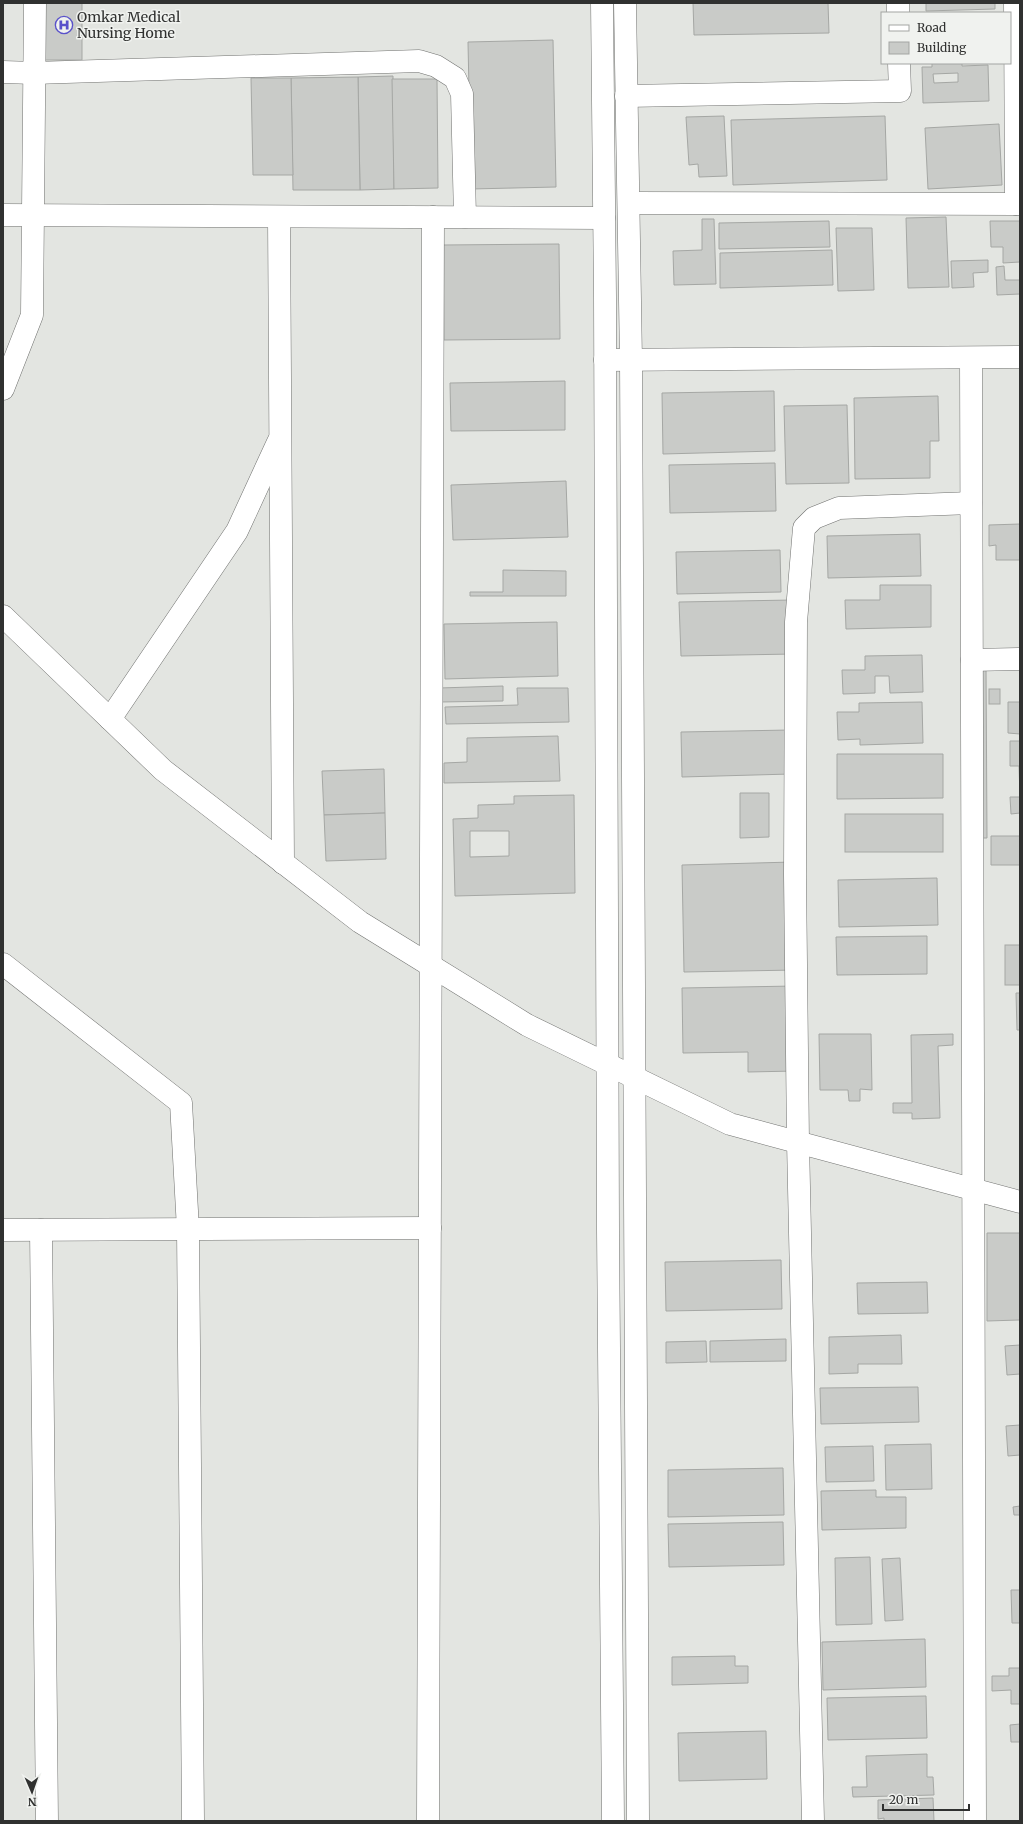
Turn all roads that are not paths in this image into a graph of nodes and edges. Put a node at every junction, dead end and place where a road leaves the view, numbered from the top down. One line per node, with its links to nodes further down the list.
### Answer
1 (35, 3): 7 (street)
2 (602, 3): 16 (street)
3 (625, 3): 8 (street)
4 (1015, 3): 10 (street)
5 (899, 64): 8 (street)
6 (3, 72): 7 (street)
7 (34, 73): 12 (street); 15 (street)
8 (626, 96): 9 (street)
9 (629, 204): 10 (street); 20 (street)
10 (1018, 204)
11 (3, 215): 12 (street)
12 (32, 215): 13 (street); 21 (street)
13 (279, 217): 14 (street); 22 (street)
14 (433, 217): 15 (street); 30 (street)
15 (465, 217): 16 (street)
16 (604, 218): 19 (street)
17 (1020, 357): 18 (street)
18 (971, 358): 20 (street); 23 (street)
19 (605, 360): 20 (street); 31 (street)
20 (631, 360): 32 (street)
21 (3, 389)
22 (281, 435): 27 (street); 28 (street)
23 (971, 504): 26 (street); 33 (street)
24 (3, 616): 27 (street)
25 (1020, 659): 26 (street)
26 (972, 660): 34 (street)
27 (110, 719): 28 (street)
28 (284, 863): 30 (street)
29 (3, 964): 37 (street)
30 (431, 966): 31 (street); 36 (street)
31 (608, 1064): 32 (street); 43 (street)
32 (634, 1077): 33 (street); 44 (street)
33 (798, 1142): 34 (street); 45 (street)
34 (973, 1189): 35 (street); 46 (street)
35 (1020, 1202)
36 (430, 1228): 37 (street); 42 (street)
37 (188, 1229): 39 (street); 41 (street)
38 (3, 1230): 39 (street)
39 (41, 1230): 40 (street)
40 (47, 1821)
41 (193, 1821)
42 (428, 1821)
43 (613, 1821)
44 (638, 1821)
45 (813, 1821)
46 (975, 1821)

